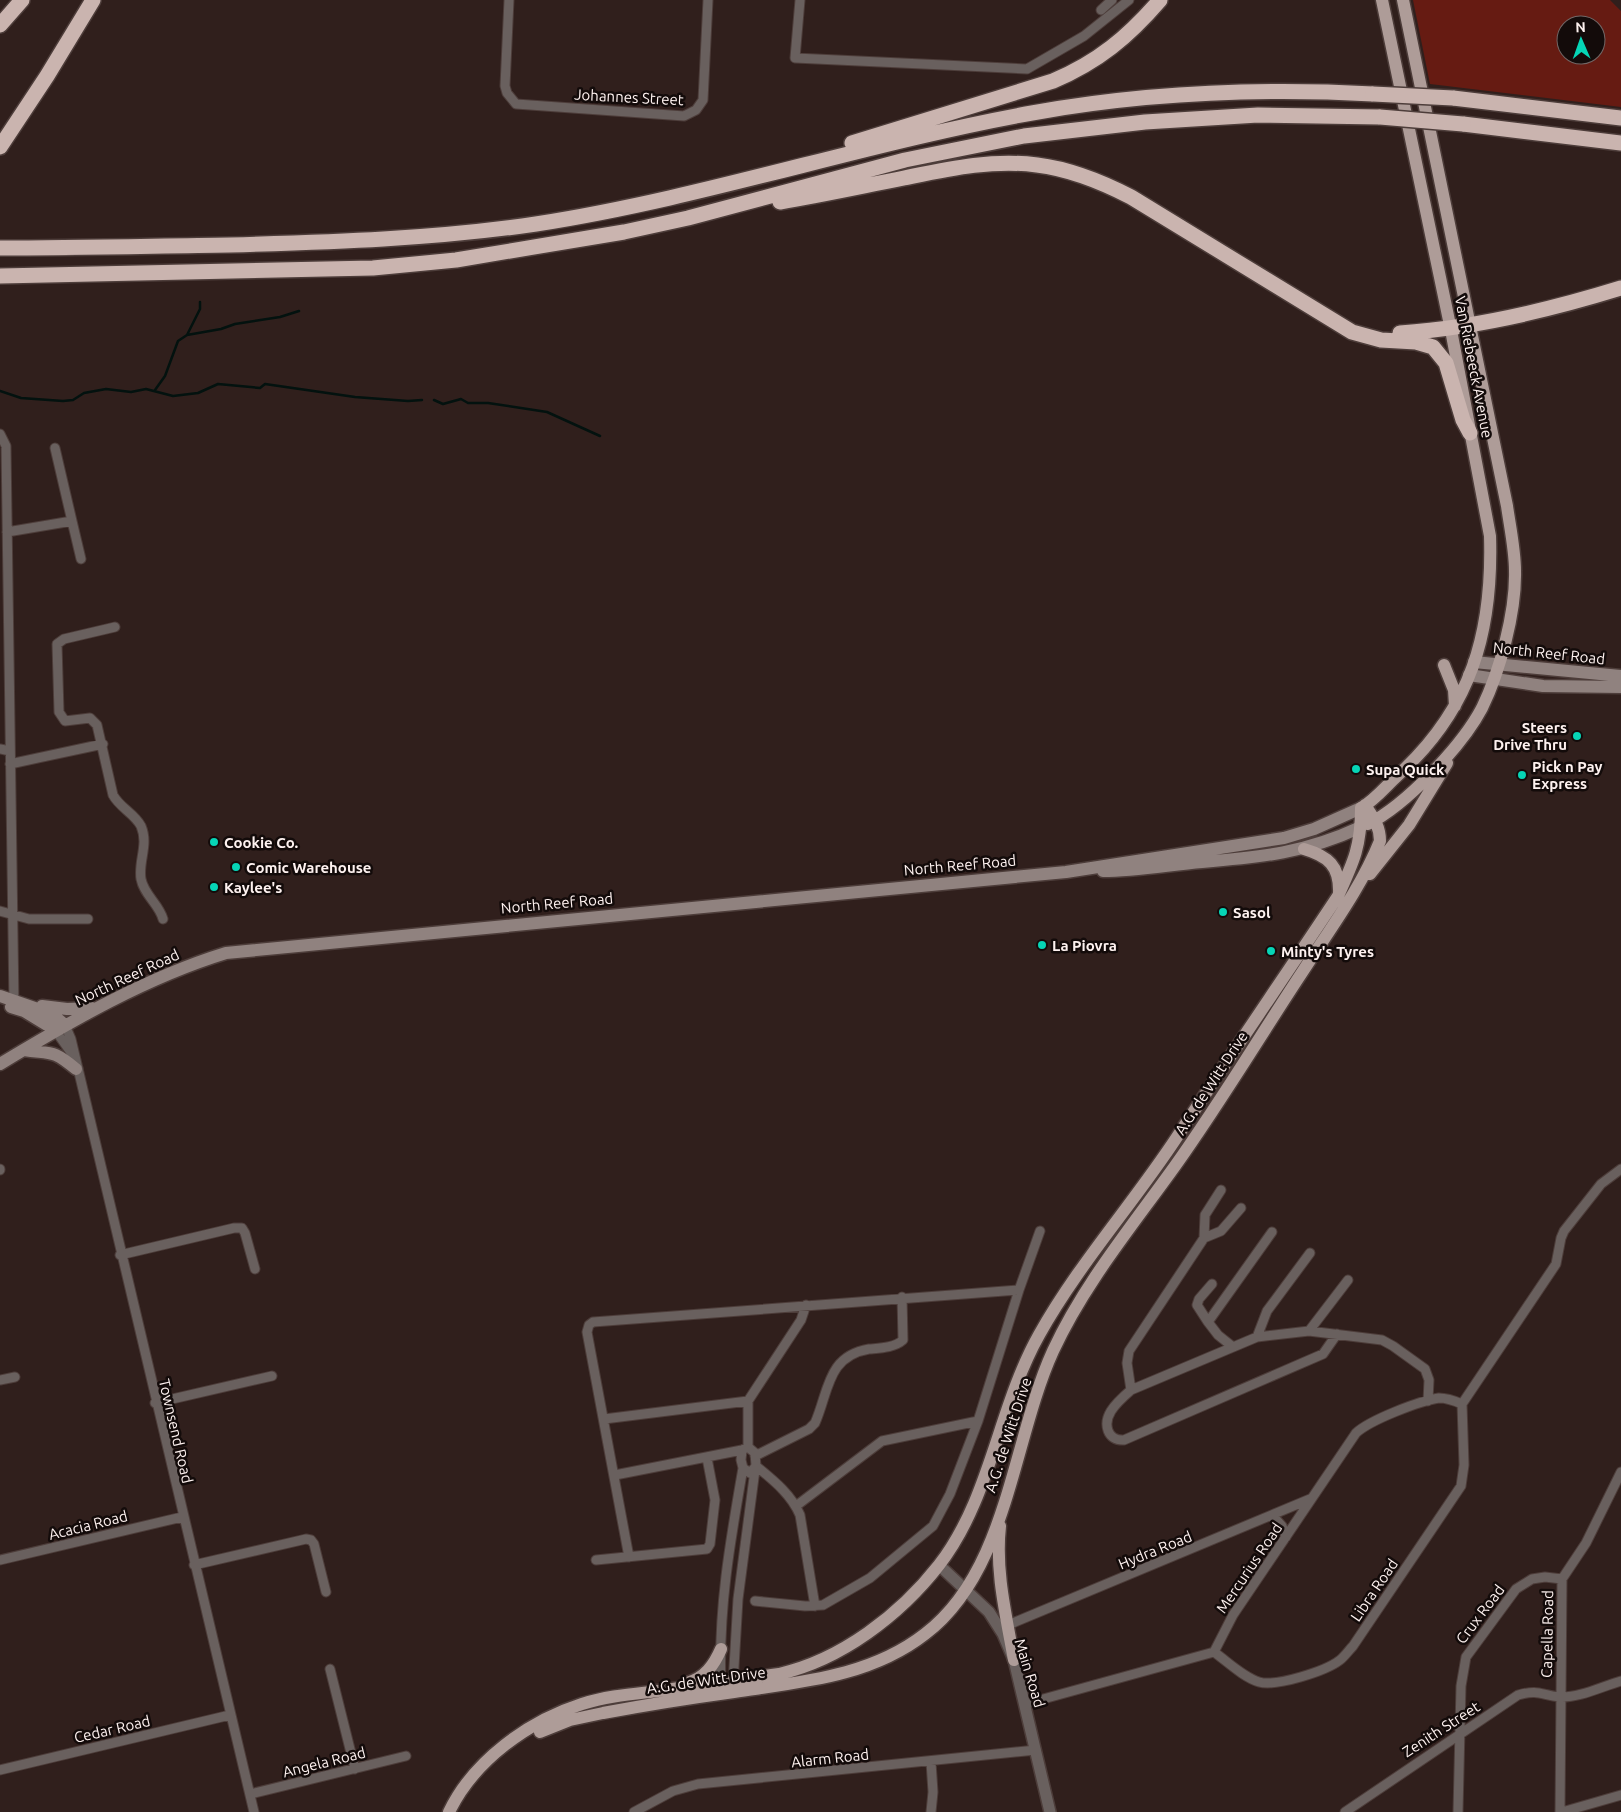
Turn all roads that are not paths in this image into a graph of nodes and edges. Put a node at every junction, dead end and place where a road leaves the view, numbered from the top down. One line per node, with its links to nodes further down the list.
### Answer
1 (22, 0): 12 (highway)
2 (93, 0): 15 (highway)
3 (509, 0): 4 (street, Johannes Street)
4 (708, 0)
5 (800, 0): 7 (street)
6 (1112, 0): 11 (street)
7 (1129, 0)
8 (1160, 0): 16 (highway)
9 (1382, 0): 22 (main road, Van Riebeeck Avenue)
10 (1403, 0): 21 (main road, Van Riebeeck Avenue)
11 (1101, 10)
12 (0, 25)
13 (1621, 118): 16 (highway, bridge)
14 (1621, 143): 17 (highway, bridge)
15 (0, 147)
16 (722, 184): 18 (highway)
17 (688, 218): 19 (highway); 23 (highway)
18 (0, 248)
19 (0, 276)
20 (1621, 288): 21 (highway)
21 (1471, 326): 22 (highway); 33 (main road, Van Riebeeck Avenue)
22 (1451, 330): 23 (highway); 24 (main road, Van Riebeeck Avenue)
23 (1352, 332): 24 (highway)
24 (1470, 433): 32 (main road, Van Riebeeck Avenue)
25 (0, 434): 28 (street)
26 (55, 448): 27 (street)
27 (72, 521): 28 (street); 29 (street)
28 (7, 532): 30 (street)
29 (81, 559)
30 (4, 566): 43 (street)
31 (115, 627): 41 (street)
32 (1474, 662): 33 (main road, North Reef Road); 35 (main road, Van Riebeeck Avenue)
33 (1499, 662): 36 (main road, North Reef Road); 37 (main road, Van Riebeeck Avenue)
34 (1444, 665): 39 (main road)
35 (1469, 675): 37 (main road, North Reef Road); 39 (main road, Van Riebeeck Avenue)
36 (1621, 676)
37 (1493, 679): 38 (main road, North Reef Road); 40 (main road, Van Riebeeck Avenue)
38 (1621, 688)
39 (1455, 708): 45 (main road, Van Riebeeck Avenue)
40 (1471, 725): 46 (main road); 50 (main road)
41 (103, 744): 44 (street); 55 (street)
42 (0, 749): 43 (street)
43 (10, 751): 44 (street)
44 (10, 764): 53 (street)
45 (1363, 807): 46 (main road); 47 (main road, A.G. de Witt Drive); 49 (main road, North Reef Road)
46 (1376, 820): 47 (main road); 50 (main road, A.G. de Witt Drive)
47 (1361, 827): 48 (main road, North Reef Road); 51 (main road, A.G. de Witt Drive)
48 (1304, 849): 49 (main road, North Reef Road); 51 (main road)
49 (1068, 872): 62 (main road, North Reef Road)
50 (1356, 890): 58 (main road, A.G. de Witt Drive)
51 (1338, 896): 56 (main road, A.G. de Witt Drive)
52 (0, 911): 53 (street)
53 (14, 915): 54 (street); 60 (street)
54 (88, 919)
55 (163, 919)
56 (1274, 991): 58 (main road); 72 (main road, A.G. de Witt Drive)
57 (0, 996): 60 (main road)
58 (1285, 998): 74 (main road, A.G. de Witt Drive)
59 (0, 1004): 60 (main road)
60 (14, 1004): 61 (main road); 63 (main road)
61 (31, 1005): 62 (main road); 63 (main road)
62 (97, 1007): 63 (main road, North Reef Road)
63 (60, 1027): 64 (main road, North Reef Road); 65 (street, Townsend Road)
64 (23, 1050): 65 (main road); 66 (main road, North Reef Road)
65 (75, 1063): 76 (street, Townsend Road)
66 (0, 1064)
67 (1621, 1169): 97 (street)
68 (1221, 1190): 73 (street)
69 (1241, 1208): 73 (street)
70 (1040, 1231): 82 (street)
71 (1272, 1232): 85 (street)
72 (1105, 1237): 74 (main road); 77 (main road, A.G. de Witt Drive)
73 (1204, 1238): 93 (street)
74 (1118, 1245): 79 (main road, A.G. de Witt Drive)
75 (1310, 1253): 88 (street)
76 (120, 1255): 78 (street); 96 (street, Townsend Road)
77 (1084, 1268): 79 (main road); 119 (main road, A.G. de Witt Drive)
78 (255, 1269)
79 (1097, 1275): 109 (main road, A.G. de Witt Drive)
80 (1348, 1280): 86 (street)
81 (1212, 1284): 85 (street)
82 (1019, 1290): 83 (street); 99 (street)
83 (902, 1297): 84 (street); 101 (street)
84 (806, 1305): 94 (street); 98 (street)
85 (1208, 1322): 89 (street)
86 (1308, 1331): 87 (street); 88 (street)
87 (1337, 1334): 93 (street); 95 (street)
88 (1257, 1337): 89 (street)
89 (1233, 1347): 93 (street)
90 (272, 1376): 96 (street)
91 (16, 1377): 92 (street)
92 (0, 1380)
93 (1131, 1390)
94 (748, 1401): 98 (street); 100 (street)
95 (1428, 1401): 97 (street, Mercurius Road); 107 (street, Mercurius Road)
96 (155, 1403): 112 (street, Townsend Road)
97 (1462, 1404): 127 (street, Libra Road)
98 (604, 1419): 106 (street)
99 (978, 1421): 108 (street); 124 (street)
100 (745, 1448): 101 (street); 102 (street); 103 (street)
101 (755, 1456): 104 (street)
102 (708, 1458): 106 (street); 115 (street)
103 (744, 1468): 104 (street); 110 (street)
104 (756, 1468): 108 (street); 113 (street)
105 (1621, 1472): 120 (street, Capella Road)
106 (615, 1476): 115 (street)
107 (1312, 1499): 111 (street, Hydra Road); 114 (street, Mercurius Road)
108 (796, 1506): 124 (street)
109 (1002, 1508): 121 (main road, A.G. de Witt Drive); 125 (main road)
110 (735, 1515): 113 (street); 126 (street)
111 (1273, 1516): 114 (street); 125 (street, Hydra Road)
112 (182, 1517): 116 (street, Acacia Road); 118 (street, Townsend Road)
113 (750, 1517): 131 (street)
114 (1286, 1537): 127 (street, Mercurius Road)
115 (629, 1557): 117 (street)
116 (0, 1560)
117 (596, 1560)
118 (194, 1565): 122 (street); 135 (street, Townsend Road)
119 (939, 1565): 121 (street, Main Road); 131 (main road, A.G. de Witt Drive)
120 (1562, 1579): 133 (street, Capella Road); 136 (street, Crux Road)
121 (965, 1590): 128 (street, Main Road); 131 (main road, A.G. de Witt Drive)
122 (326, 1592)
123 (755, 1601): 124 (street)
124 (815, 1606)
125 (1008, 1625): 128 (main road)
126 (721, 1649): 131 (street); 132 (main road)
127 (1214, 1652): 134 (street)
128 (1014, 1660): 134 (street, Main Road)
129 (330, 1669): 140 (street)
130 (1621, 1681): 133 (street)
131 (727, 1687): 132 (main road, A.G. de Witt Drive); 146 (main road, A.G. de Witt Drive)
132 (658, 1691): 145 (main road, A.G. de Witt Drive)
133 (1560, 1697): 136 (street, Zenith Street); 152 (street, Capella Road)
134 (1025, 1704): 137 (street, Main Road)
135 (230, 1715): 141 (street, Cedar Road); 142 (street, Townsend Road)
136 (1459, 1733): 150 (street, Zenith Street); 151 (street, Crux Road)
137 (1036, 1750): 139 (street, Alarm Road); 149 (street, Main Road)
138 (406, 1756): 140 (street, Angela Road)
139 (931, 1762): 147 (street, Alarm Road); 148 (street)
140 (355, 1768): 142 (street, Angela Road)
141 (0, 1770)
142 (250, 1794): 144 (street, Townsend Road)
143 (1621, 1795): 152 (street)
144 (254, 1812)
145 (449, 1812)
146 (458, 1812)
147 (634, 1812)
148 (931, 1812)
149 (1050, 1812)
150 (1345, 1812)
151 (1458, 1812)
152 (1561, 1812)

